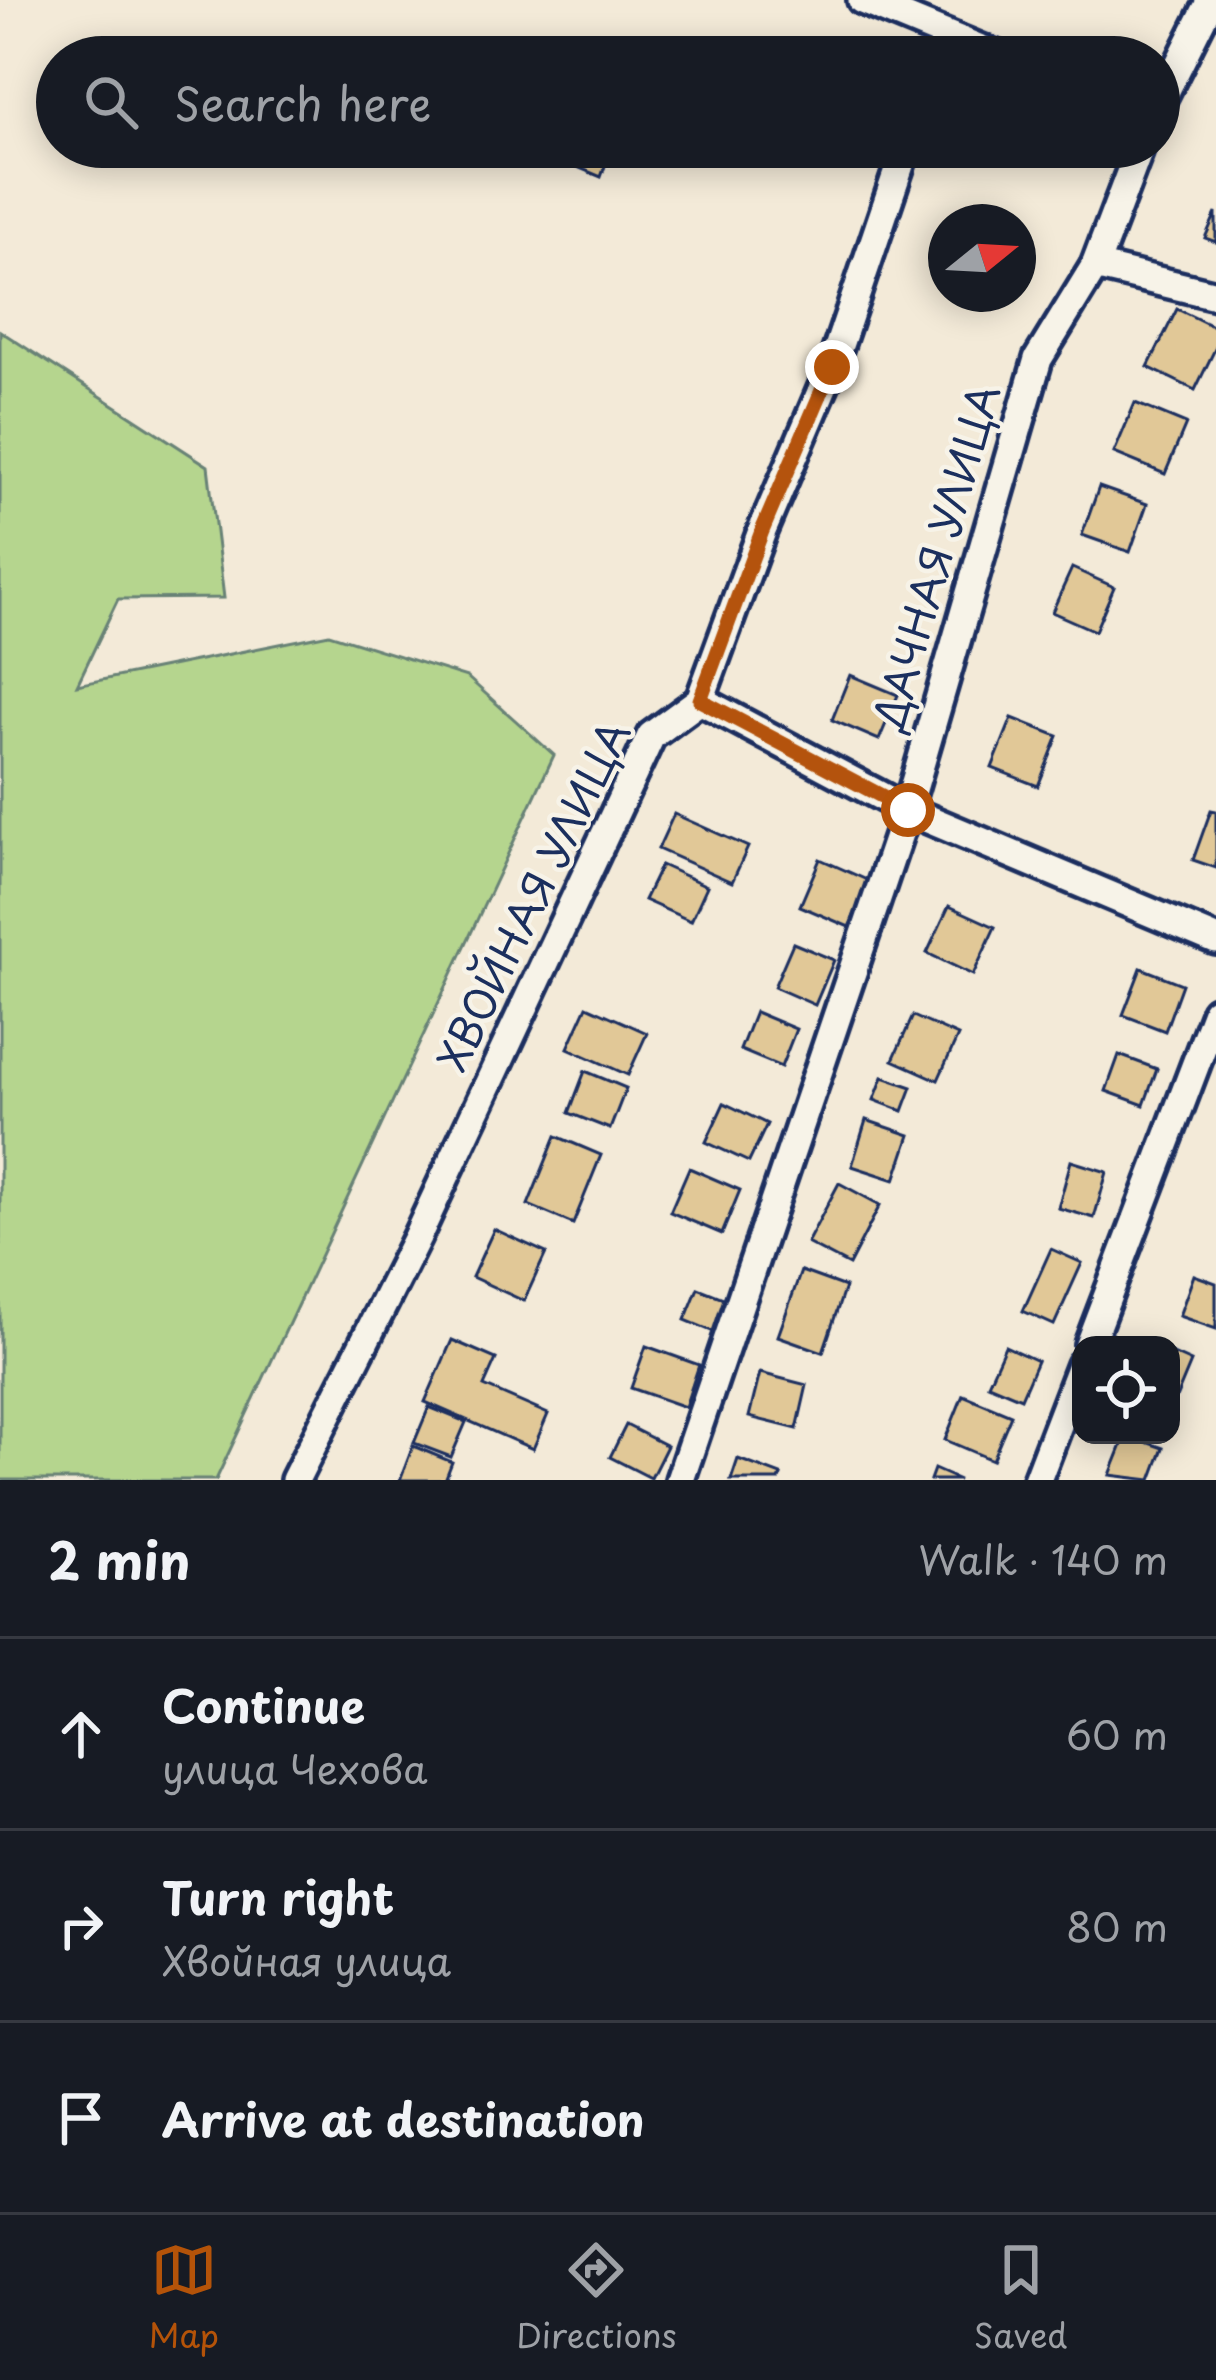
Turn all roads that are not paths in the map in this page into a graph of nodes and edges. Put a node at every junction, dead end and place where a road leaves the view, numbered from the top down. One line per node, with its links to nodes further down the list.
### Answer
1 (1211, 0): 4 (street)
2 (878, 3): 3 (street)
3 (927, 36)
4 (1180, 62)
5 (899, 168): 9 (street)
6 (1132, 168): 7 (street, ДАЧНАЯ УЛИЦА)
7 (1095, 266): 8 (street); 10 (street, ДАЧНАЯ УЛИЦА)
8 (1216, 295)
9 (700, 700): 10 (street); 15 (street, ХВОЙНАЯ УЛИЦА)
10 (908, 810): 11 (street); 16 (street, ДАЧНАЯ УЛИЦА)
11 (1216, 940)
12 (1216, 1011): 13 (street)
13 (1092, 1336)
14 (1072, 1389): 17 (street)
15 (296, 1480)
16 (680, 1480)
17 (1037, 1480)

